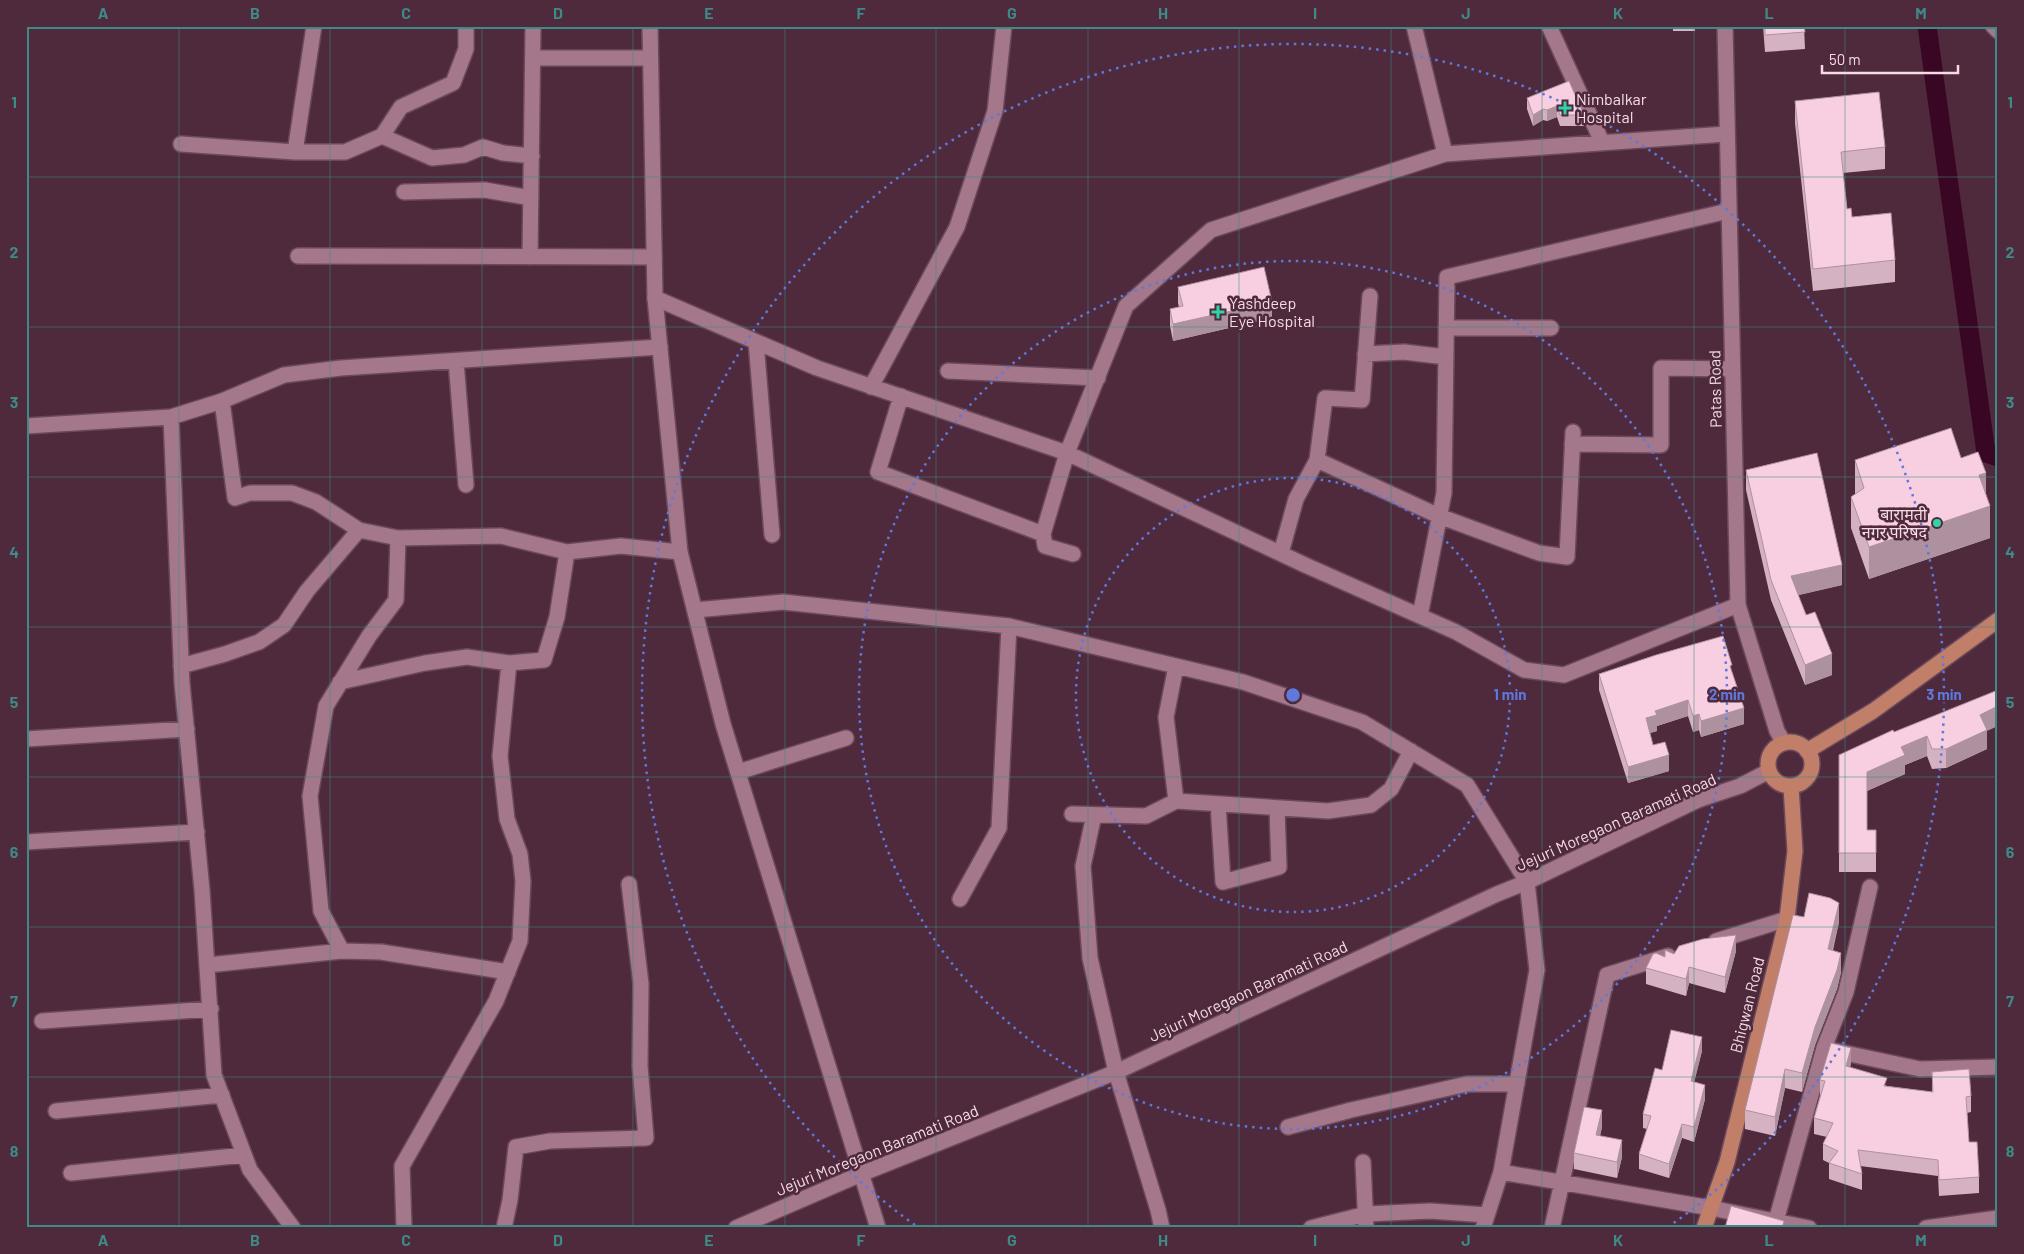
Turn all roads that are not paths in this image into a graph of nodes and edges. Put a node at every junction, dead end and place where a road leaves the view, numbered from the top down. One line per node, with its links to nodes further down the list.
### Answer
1 (314, 26): 17 (street)
2 (466, 26): 14 (street)
3 (533, 26): 11 (street)
4 (650, 26): 12 (street)
5 (1004, 26): 38 (street)
6 (1414, 26): 18 (street)
7 (1549, 26): 15 (street)
8 (1725, 26): 13 (street, Patas Road)
9 (1993, 26): 10 (street)
10 (1998, 31)
11 (533, 58): 12 (street); 19 (street)
12 (650, 58): 25 (street)
13 (1726, 134): 15 (street); 22 (street, Patas Road)
14 (382, 136): 17 (street); 19 (street)
15 (1602, 142): 18 (street)
16 (180, 144): 17 (street)
17 (294, 152)
18 (1445, 154): 37 (street)
19 (532, 156): 21 (street)
20 (404, 192): 21 (street)
21 (531, 198): 24 (street)
22 (1728, 212): 28 (street); 35 (street, Patas Road)
23 (298, 256): 24 (street)
24 (530, 257): 25 (street)
25 (654, 257): 27 (street)
26 (1370, 296): 32 (street)
27 (655, 298): 30 (street); 31 (street)
28 (1446, 328): 29 (street); 33 (street)
29 (1552, 328)
30 (756, 342): 38 (street); 49 (street)
31 (660, 347): 34 (street); 52 (street)
32 (1365, 354): 33 (street); 44 (street)
33 (1446, 357): 46 (street)
34 (456, 361): 40 (street); 45 (street)
35 (1732, 369): 46 (street); 55 (street, Patas Road)
36 (948, 371): 37 (street)
37 (1098, 378): 43 (street)
38 (871, 386): 39 (street)
39 (901, 396): 43 (street); 48 (street)
40 (222, 401): 41 (street); 47 (street)
41 (171, 417): 42 (street); 61 (street)
42 (26, 426)
43 (1067, 453): 48 (street); 53 (street)
44 (1317, 460): 46 (street); 53 (street)
45 (466, 485)
46 (1439, 516): 57 (street)
47 (359, 530): 50 (street); 61 (street)
48 (1043, 534): 54 (street)
49 (772, 535)
50 (398, 538): 51 (street); 63 (street)
51 (567, 552): 52 (street); 60 (street)
52 (680, 552): 56 (street)
53 (1281, 553): 57 (street)
54 (1073, 554)
55 (1738, 606): 57 (street); 67 (street, Patas Road)
56 (695, 610): 59 (street); 71 (street)
57 (1420, 616)
58 (1998, 620): 69 (main road)
59 (1009, 626): 62 (street); 83 (street)
60 (509, 662): 63 (street); 89 (street)
61 (181, 666): 64 (street)
62 (1176, 666): 68 (street); 73 (street)
63 (340, 682): 86 (street)
64 (187, 729): 66 (street); 78 (street)
65 (846, 738): 71 (street)
66 (26, 739)
67 (1784, 743): 69 (main road); 70 (main road)
68 (1411, 751): 75 (street); 80 (street)
69 (1807, 751): 72 (main road)
70 (1769, 771): 72 (main road); 80 (street, Jejuri Moregaon Baramati Road)
71 (738, 772): 103 (street)
72 (1791, 786): 84 (main road, Bhigwan Road)
73 (1176, 801): 74 (street); 77 (street)
74 (1218, 804): 75 (street); 75 (street)
75 (1277, 808)
76 (1072, 814): 77 (street)
77 (1094, 815): 94 (street)
78 (197, 832): 79 (street); 88 (street)
79 (26, 842)
80 (1527, 882): 94 (street, Jejuri Moregaon Baramati Road); 95 (street)
81 (629, 884): 112 (street)
82 (1870, 887): 92 (street)
83 (960, 899)
84 (1787, 919): 85 (street); 105 (main road, Bhigwan Road)
85 (1702, 946)
86 (342, 951): 88 (street); 89 (street)
87 (1683, 952): 104 (street)
88 (208, 965): 90 (street)
89 (508, 972): 111 (street)
90 (211, 1009): 91 (street); 96 (street)
91 (42, 1021)
92 (1824, 1048): 93 (street); 108 (street)
93 (1998, 1067)
94 (1116, 1072): 103 (street, Jejuri Moregaon Baramati Road); 115 (street)
95 (1517, 1084): 98 (street); 101 (street)
96 (222, 1095): 97 (street); 99 (street)
97 (56, 1112)
98 (1288, 1127)
99 (244, 1155): 102 (street); 110 (street)
100 (1363, 1162): 107 (street)
101 (1501, 1172): 104 (street); 109 (street)
102 (72, 1173)
103 (861, 1174): 113 (street, Jejuri Moregaon Baramati Road); 114 (street)
104 (1561, 1183): 105 (street); 117 (street)
105 (1710, 1208): 108 (street); 118 (main road, Bhigwan Road)
106 (1998, 1218): 120 (street)
107 (1366, 1221): 109 (street); 116 (street)
108 (1776, 1221): 119 (street)
109 (1485, 1222)
110 (293, 1228)
111 (404, 1228)
112 (504, 1228)
113 (736, 1228)
114 (878, 1228)
115 (1162, 1228)
116 (1311, 1228)
117 (1552, 1228)
118 (1704, 1228)
119 (1809, 1228)
120 (1926, 1228)

